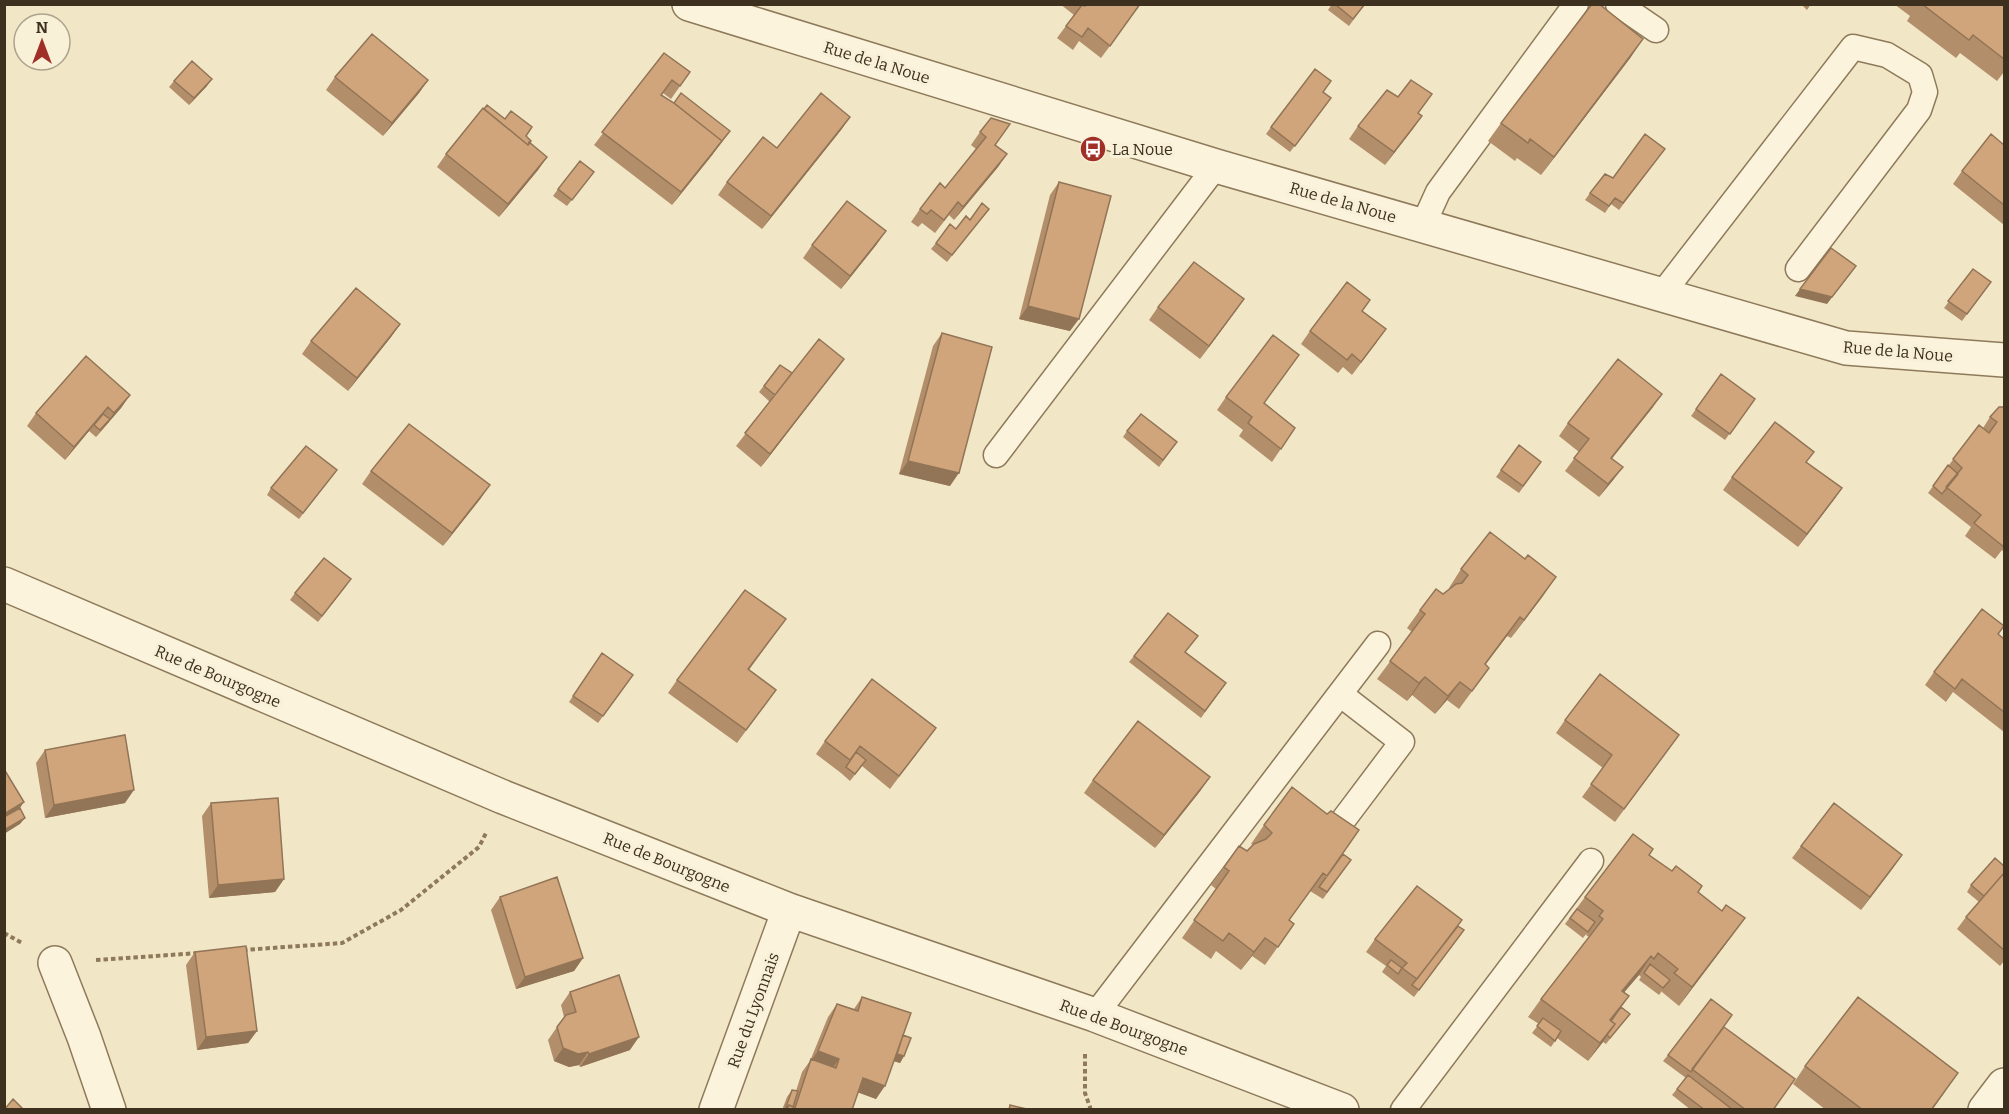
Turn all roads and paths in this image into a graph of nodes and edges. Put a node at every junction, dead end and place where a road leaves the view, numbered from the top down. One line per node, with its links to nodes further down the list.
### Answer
1 (1576, 4): 7 (lane)
2 (1618, 4): 5 (lane)
3 (691, 5): 4 (street, Rue de la Noue)
4 (730, 10): 6 (street, Rue de la Noue)
5 (1656, 30)
6 (1216, 166): 7 (street, Rue de la Noue); 11 (lane)
7 (1423, 225): 9 (street, Rue de la Noue)
8 (1798, 268): 9 (lane)
9 (1662, 294): 10 (street, Rue de la Noue)
10 (2004, 360)
11 (996, 455)
12 (4, 584): 18 (street, Rue de Bourgogne)
13 (1378, 644): 14 (lane)
14 (1340, 694): 15 (lane); 22 (lane)
15 (1344, 819)
16 (487, 830): 19 (path)
17 (1591, 861): 28 (lane)
18 (789, 910): 22 (street, Rue de Bourgogne); 25 (street, Rue du Lyonnais)
19 (234, 950)
20 (210, 952): 21 (path)
21 (55, 963): 24 (street)
22 (1095, 1015): 26 (path); 27 (street, Rue de Bourgogne)
23 (2004, 1085): 29 (street)
24 (109, 1110)
25 (716, 1110)
26 (1091, 1110)
27 (1342, 1110)
28 (1404, 1110)
29 (1985, 1110)

